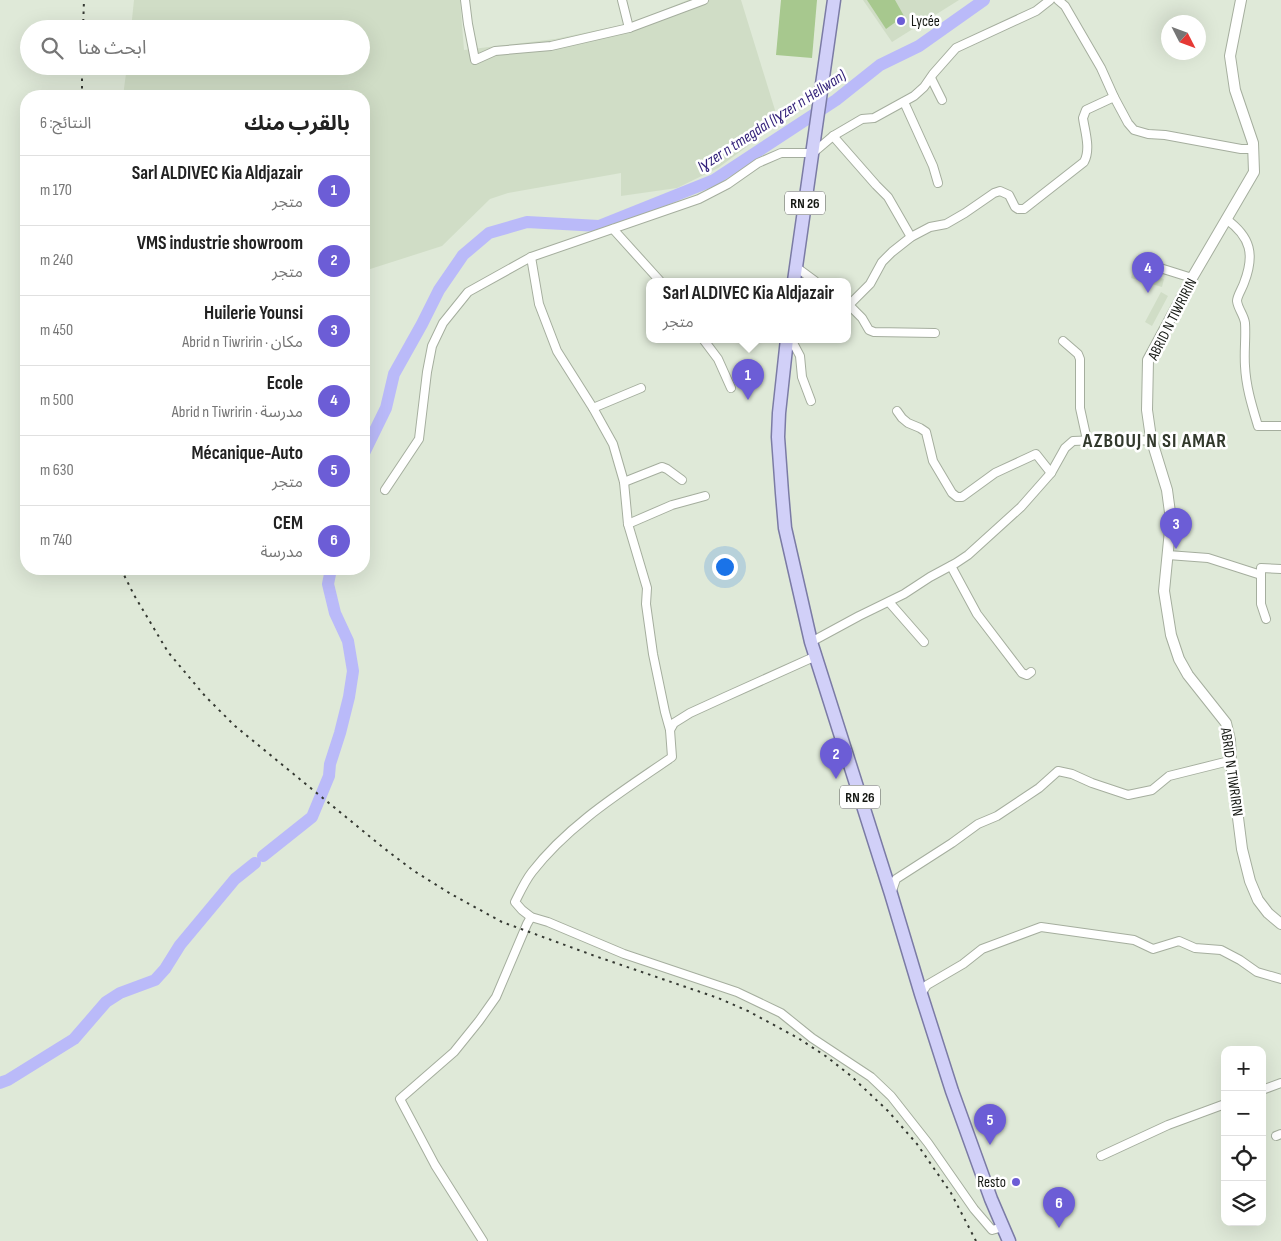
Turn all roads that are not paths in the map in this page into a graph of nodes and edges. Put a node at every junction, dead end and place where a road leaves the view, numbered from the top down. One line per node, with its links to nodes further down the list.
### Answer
1 (465, 0): 8 (street)
2 (622, 0): 8 (street)
3 (704, 0): 8 (street)
4 (834, 0): 15 (main road, RN 26)
5 (1050, 0): 9 (street)
6 (1058, 0): 10 (street)
7 (1241, 0): 14 (street, ABRID N TIWRIRIN)
8 (628, 28)
9 (930, 78): 11 (street); 12 (street)
10 (1114, 97): 14 (street); 19 (street)
11 (942, 100)
12 (904, 102): 13 (street); 16 (street)
13 (833, 136): 15 (street); 19 (street)
14 (1254, 149): 17 (street, ABRID N TIWRIRIN)
15 (813, 153): 18 (street); 22 (main road, RN 26)
16 (938, 183)
17 (1226, 219): 26 (street, ABRID N TIWRIRIN); 39 (street)
18 (613, 229): 20 (street); 23 (street)
19 (911, 237): 27 (street)
20 (532, 256): 37 (street); 45 (street)
21 (1141, 262): 26 (street)
22 (796, 267): 24 (main road, RN 26); 25 (street)
23 (657, 278)
24 (794, 278)
25 (811, 278)
26 (1192, 278): 41 (street, ABRID N TIWRIRIN)
27 (851, 301)
28 (851, 307): 29 (street)
29 (935, 333)
30 (1063, 341): 40 (street)
31 (706, 343): 35 (street)
32 (787, 343): 54 (main road, RN 26)
33 (793, 343): 36 (street)
34 (640, 388): 37 (street)
35 (731, 388)
36 (811, 401)
37 (593, 408): 44 (street)
38 (897, 411): 42 (street)
39 (1281, 426)
40 (1087, 440): 41 (street); 42 (street)
41 (1152, 441): 48 (street, ABRID N TIWRIRIN)
42 (1051, 473): 49 (street)
43 (682, 480): 44 (street)
44 (624, 482): 47 (street)
45 (385, 490)
46 (705, 496): 47 (street)
47 (628, 524): 58 (street)
48 (1168, 555): 51 (street); 59 (street, ABRID N TIWRIRIN)
49 (951, 566): 52 (street); 57 (street)
50 (1281, 569): 51 (street)
51 (1261, 575): 53 (street)
52 (889, 602): 54 (street); 55 (street)
53 (1266, 619)
54 (811, 642): 56 (main road, RN 26)
55 (924, 642)
56 (816, 656): 58 (street); 60 (main road, RN 26)
57 (1031, 672)
58 (670, 730): 61 (street)
59 (1231, 763): 60 (street); 62 (street, ABRID N TIWRIRIN)
60 (891, 894): 64 (main road, RN 26)
61 (531, 917): 69 (street); 70 (street)
62 (1281, 924)
63 (1281, 980): 64 (street)
64 (921, 994): 69 (main road, RN 26)
65 (1281, 1083): 66 (street)
66 (1266, 1089)
67 (1221, 1105): 68 (street)
68 (1101, 1156)
69 (1003, 1227): 71 (main road, RN 26)
70 (483, 1241)
71 (1010, 1241)

